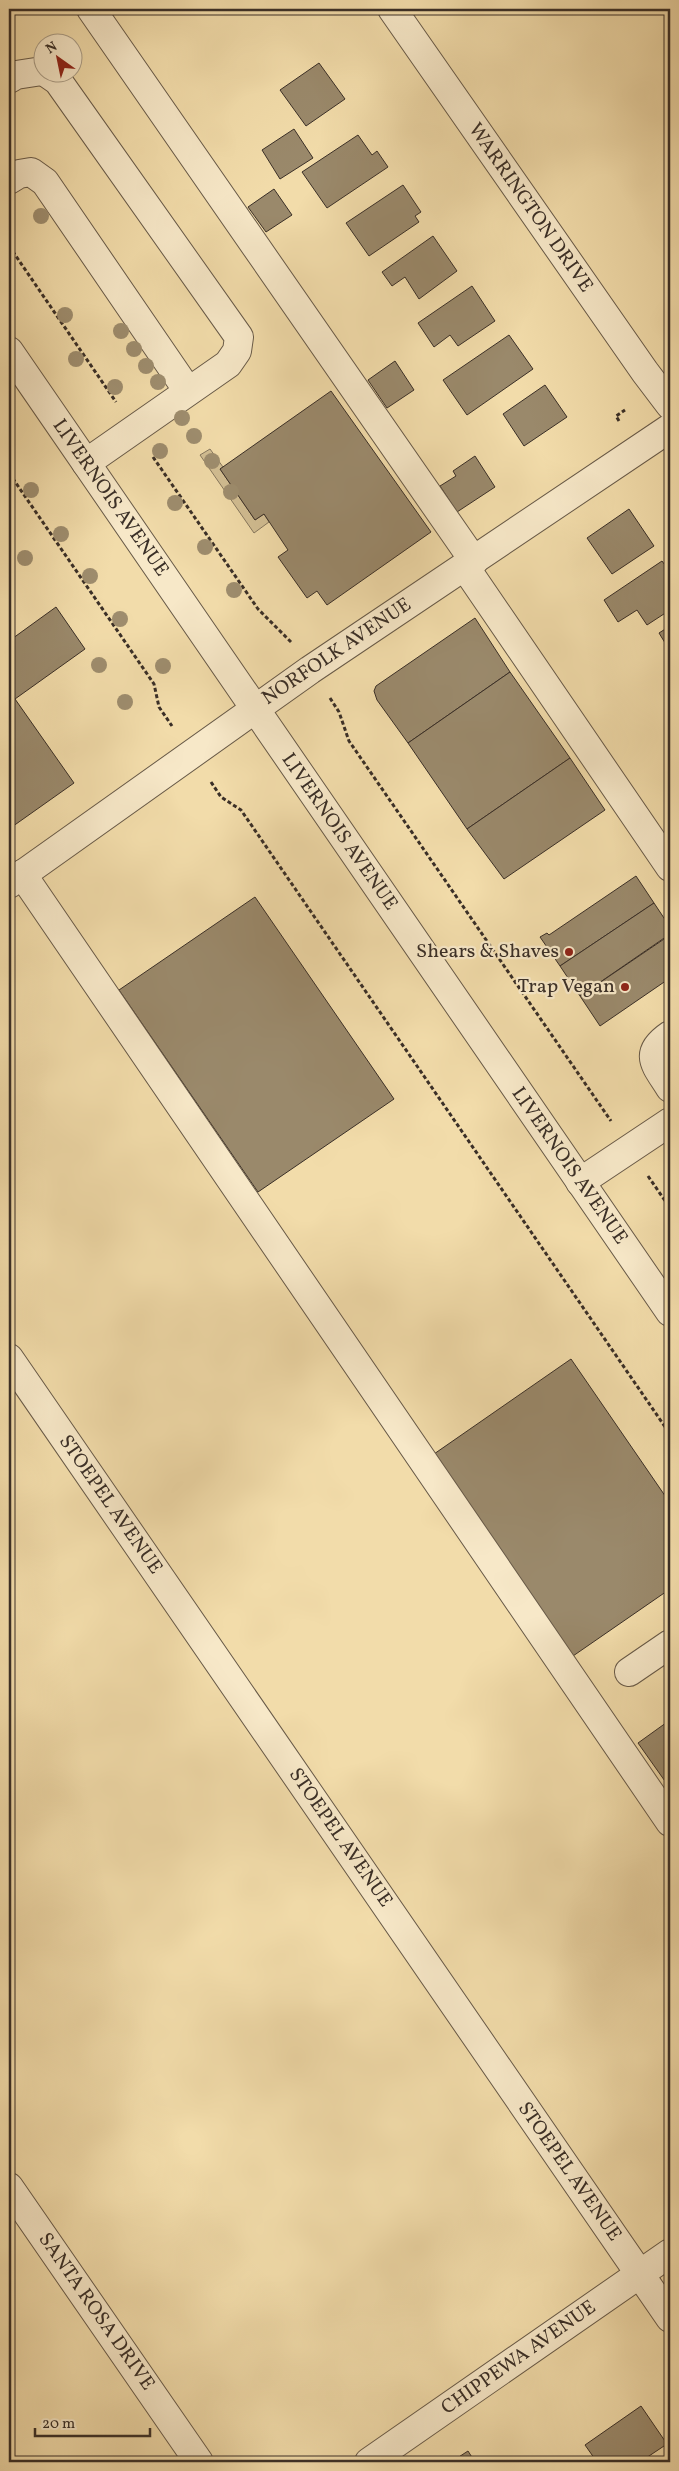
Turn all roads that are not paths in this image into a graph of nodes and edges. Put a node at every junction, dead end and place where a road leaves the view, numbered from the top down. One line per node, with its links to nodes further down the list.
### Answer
1 (91, 9): 12 (street)
2 (392, 9): 9 (street, WARRINGTON DRIVE)
3 (32, 73): 4 (street)
4 (9, 79)
5 (59, 82): 8 (street)
6 (9, 180): 8 (street)
7 (9, 351): 11 (street, LIVERNOIS AVENUE)
8 (188, 392): 11 (street)
9 (670, 405)
10 (670, 428): 12 (street, NORFOLK AVENUE)
11 (86, 462): 13 (street, LIVERNOIS AVENUE)
12 (469, 564): 13 (street, NORFOLK AVENUE); 14 (street)
13 (254, 708): 15 (street, NORFOLK AVENUE); 19 (street, LIVERNOIS AVENUE)
14 (670, 867)
15 (16, 879): 24 (street)
16 (670, 1035): 17 (street)
17 (670, 1088)
18 (670, 1122): 19 (street)
19 (580, 1182): 20 (street, LIVERNOIS AVENUE)
20 (670, 1312)
21 (9, 1358): 27 (street, STOEPEL AVENUE)
22 (670, 1644): 23 (street)
23 (629, 1672)
24 (670, 1822)
25 (9, 2187): 29 (street, SANTA ROSA DRIVE)
26 (670, 2253): 27 (street, CHIPPEWA AVENUE)
27 (640, 2274): 28 (street, STOEPEL AVENUE); 30 (street, CHIPPEWA AVENUE)
28 (670, 2318)
29 (200, 2462)
30 (369, 2462)

